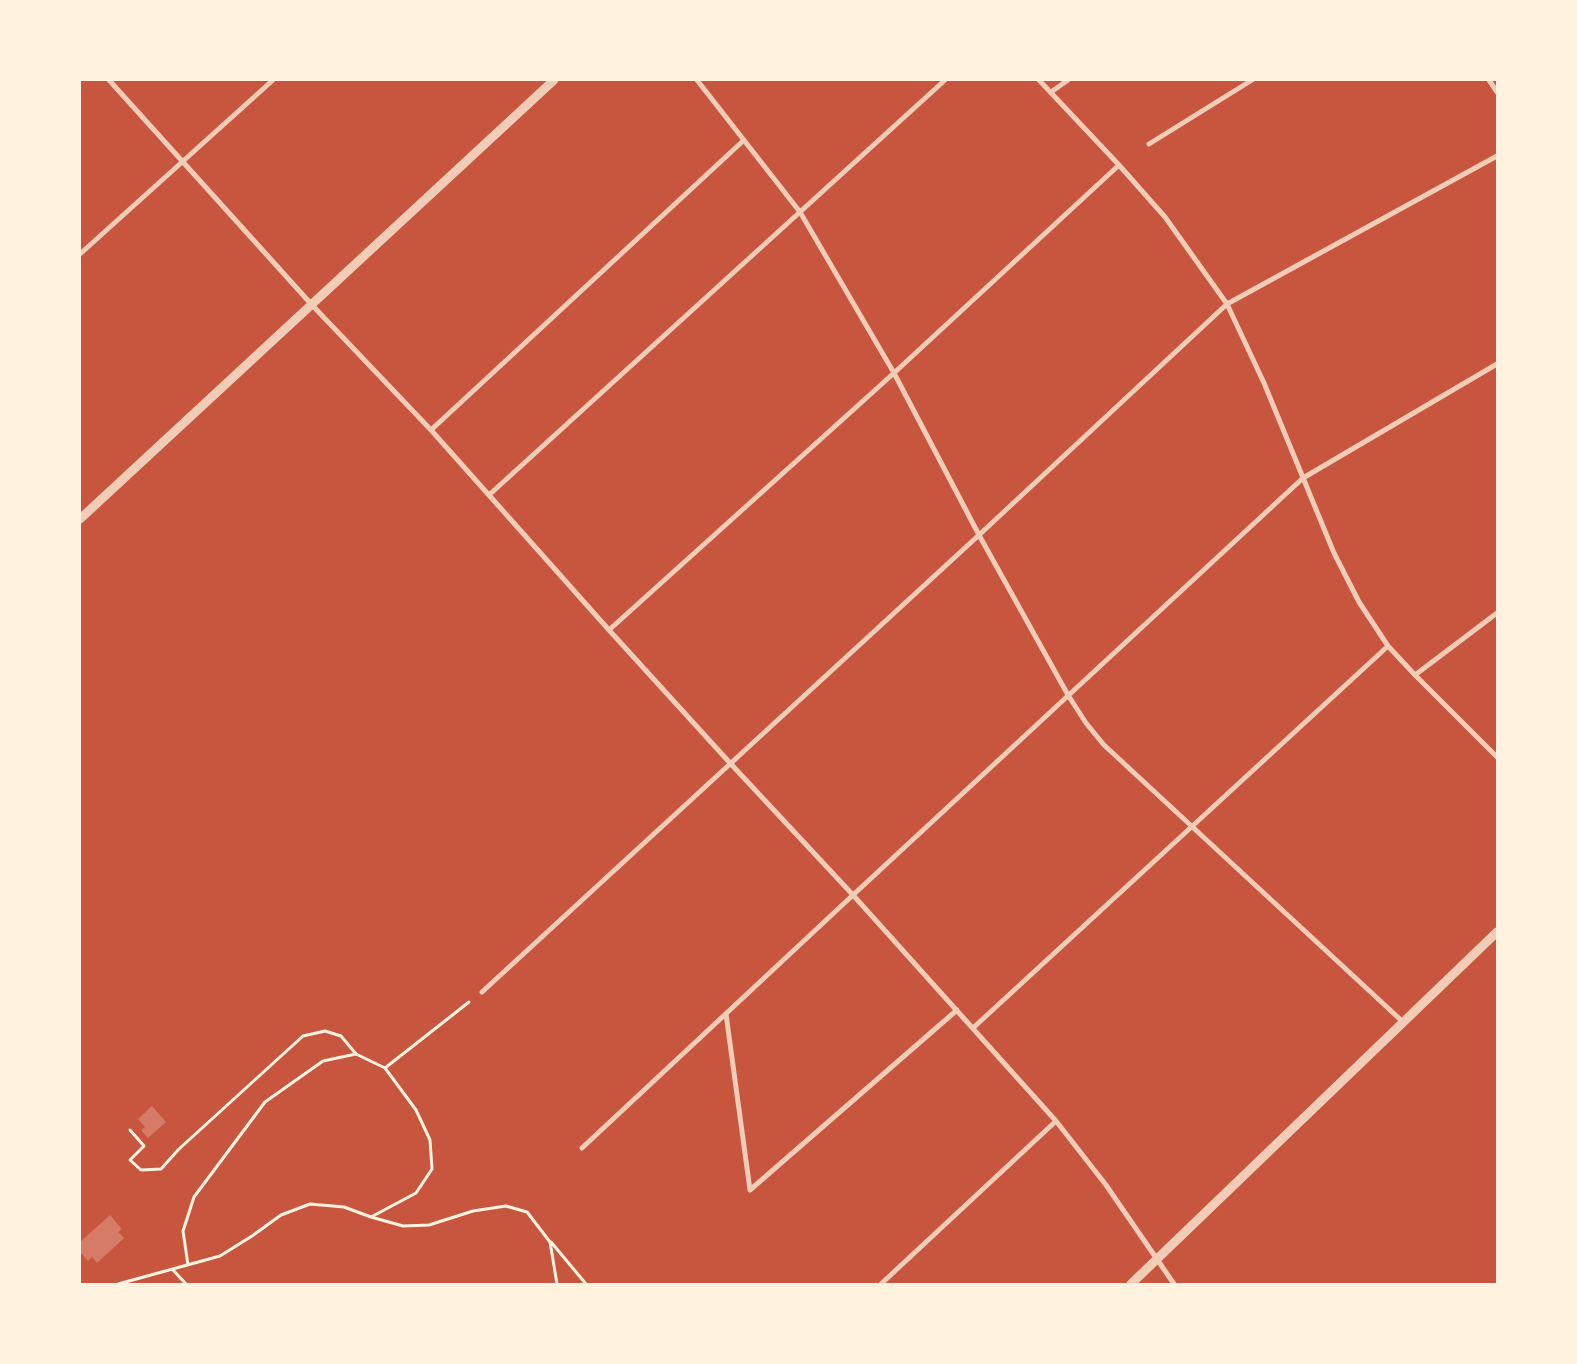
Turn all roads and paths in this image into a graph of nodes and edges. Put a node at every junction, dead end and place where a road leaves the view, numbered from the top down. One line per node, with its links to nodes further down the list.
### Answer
1 (109, 80): 15 (street)
2 (273, 80): 15 (street)
3 (554, 80): 20 (street)
4 (697, 80): 12 (street)
5 (946, 80): 17 (street)
6 (1039, 80): 10 (street)
7 (1068, 80): 10 (street)
8 (1252, 80): 13 (street)
9 (1489, 80): 11 (street)
10 (1051, 92): 16 (street)
11 (1497, 92)
12 (744, 140): 17 (street); 23 (street)
13 (1149, 144)
14 (1497, 156): 19 (street)
15 (182, 161): 18 (street); 20 (street)
16 (1119, 165): 19 (street); 22 (street)
17 (800, 212): 22 (street); 25 (street)
18 (80, 254)
19 (1226, 304): 24 (street); 27 (street)
20 (312, 305): 23 (street); 26 (street)
21 (1497, 364): 24 (street)
22 (894, 373): 27 (street); 29 (street)
23 (431, 430): 25 (street)
24 (1303, 478): 30 (street); 32 (street)
25 (489, 495): 29 (street)
26 (80, 519)
27 (978, 535): 32 (street); 34 (street)
28 (1497, 613): 31 (street)
29 (609, 630): 34 (street)
30 (1388, 646): 31 (street); 35 (street)
31 (1415, 675): 33 (street)
32 (1068, 695): 35 (street); 36 (street)
33 (1497, 757)
34 (730, 764): 36 (street); 38 (street)
35 (1192, 826): 41 (street); 42 (street)
36 (853, 895): 39 (street); 40 (street)
37 (1497, 932): 41 (street)
38 (482, 992): 44 (path)
39 (957, 1010): 40 (street); 42 (street)
40 (726, 1014): 47 (street)
41 (1402, 1022): 50 (street)
42 (973, 1028): 45 (street)
43 (356, 1054): 44 (path); 46 (path); 51 (path)
44 (385, 1068): 48 (path)
45 (1056, 1121): 50 (street); 57 (street)
46 (130, 1130)
47 (582, 1148)
48 (371, 1217): 49 (path); 51 (path)
49 (550, 1242): 55 (path); 56 (path)
50 (1157, 1260): 58 (street); 59 (street)
51 (188, 1266): 52 (path)
52 (172, 1270): 53 (path); 54 (path)
53 (118, 1284)
54 (186, 1284)
55 (557, 1284)
56 (586, 1284)
57 (881, 1284)
58 (1131, 1284)
59 (1174, 1284)

